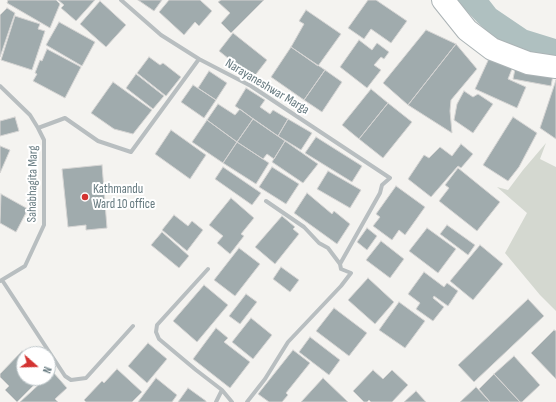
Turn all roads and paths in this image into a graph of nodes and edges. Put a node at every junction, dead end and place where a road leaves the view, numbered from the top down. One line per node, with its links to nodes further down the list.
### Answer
1 (121, 0): 3 (street, Narayaneshwar Marga)
2 (443, 0): 4 (street)
3 (199, 59): 6 (street); 8 (street, Narayaneshwar Marga)
4 (556, 67)
5 (0, 86): 6 (street, Sahabhagita Marg)
6 (38, 128): 10 (street, Sahabhagita Marg)
7 (266, 201): 8 (street)
8 (340, 264): 15 (street)
9 (208, 269): 12 (street)
10 (1, 281): 11 (street)
11 (133, 326)
12 (222, 390): 13 (street); 14 (street)
13 (216, 402)
14 (232, 402)
15 (247, 402)

